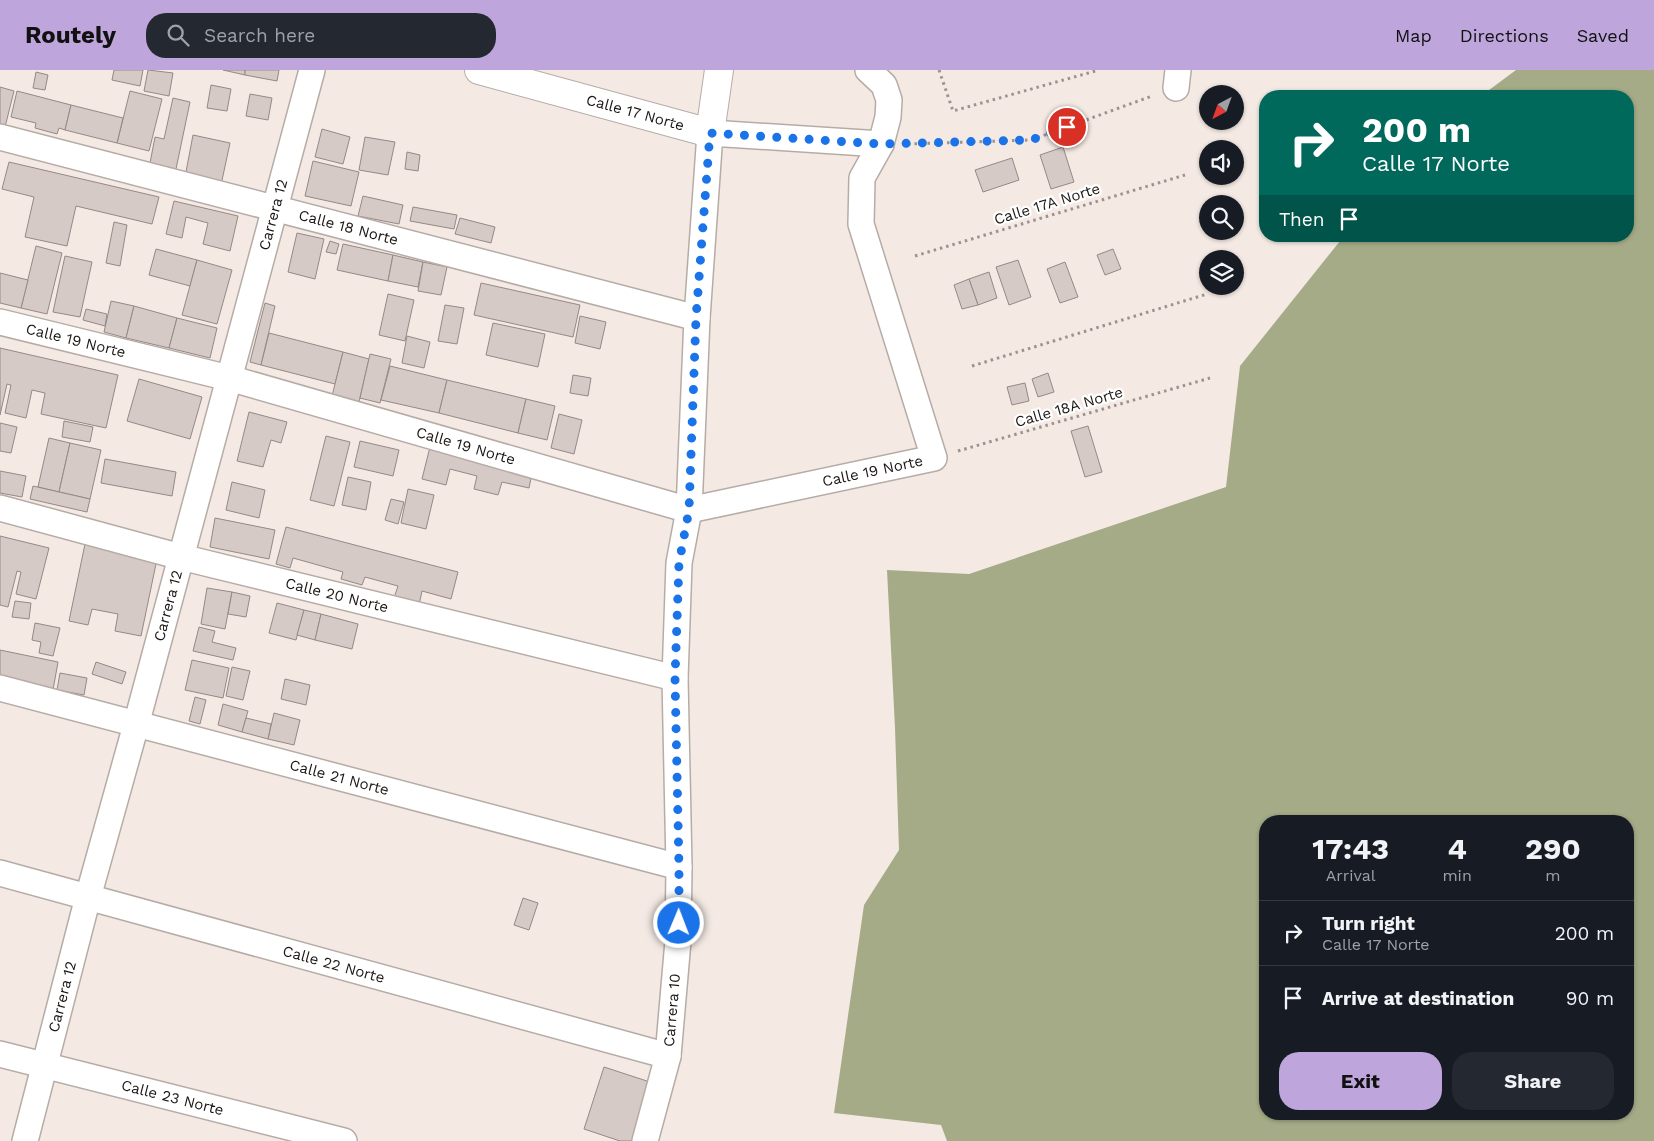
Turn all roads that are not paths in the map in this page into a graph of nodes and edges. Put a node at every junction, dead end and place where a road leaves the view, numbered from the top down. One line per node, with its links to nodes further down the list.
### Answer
1 (312, 70): 8 (street, Carrera 12)
2 (479, 70): 5 (street, Calle 17 Norte)
3 (719, 70): 5 (street, Carrera 10)
4 (868, 70): 7 (street)
5 (710, 133): 7 (street, Calle 17 Norte); 9 (street, Carrera 10)
6 (0, 137): 8 (street, Calle 18 Norte)
7 (881, 144): 13 (street, Calle 19 Norte)
8 (275, 209): 9 (street, Calle 18 Norte); 11 (street, Carrera 12)
9 (696, 318): 13 (street, Carrera 10)
10 (0, 322): 11 (street, Calle 19 Norte)
11 (229, 378): 13 (street, Calle 19 Norte); 14 (street, Carrera 12)
12 (0, 508): 14 (street, Calle 20 Norte)
13 (689, 510): 15 (street, Carrera 10)
14 (181, 557): 15 (street, Calle 20 Norte); 17 (street, Carrera 12)
15 (675, 678): 18 (street, Carrera 10)
16 (0, 688): 17 (street, Calle 21 Norte)
17 (136, 725): 18 (street, Calle 21 Norte); 20 (street, Carrera 12)
18 (679, 867): 22 (street, Carrera 10)
19 (0, 873): 20 (street, Calle 22 Norte)
20 (88, 897): 22 (street, Calle 22 Norte); 23 (street, Carrera 12)
21 (0, 1054): 23 (street, Calle 23 Norte)
22 (668, 1056): 26 (street, Carrera 10)
23 (45, 1065): 24 (street, Carrera 12); 25 (street, Calle 23 Norte)
24 (24, 1141)
25 (344, 1141)
26 (645, 1141)

